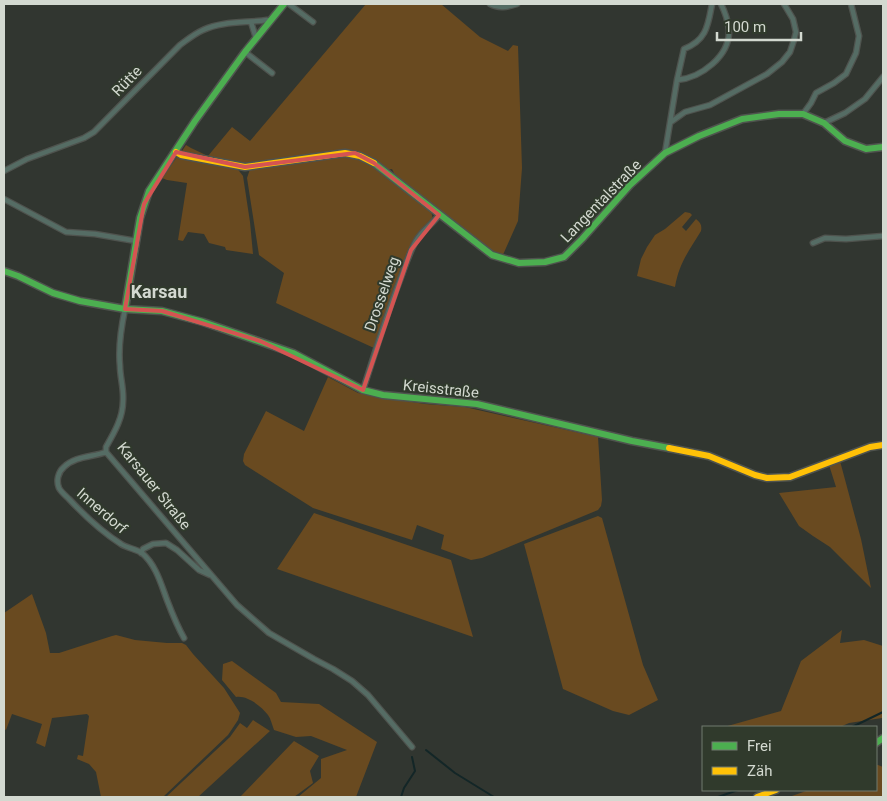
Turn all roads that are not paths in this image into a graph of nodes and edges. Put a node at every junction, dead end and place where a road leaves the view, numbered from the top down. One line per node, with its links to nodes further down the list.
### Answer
1 (284, 4): 9 (street, Karsauer Straße)
2 (289, 4): 11 (street)
3 (490, 4): 4 (street)
4 (517, 4)
5 (712, 4): 16 (street)
6 (721, 4): 16 (street)
7 (784, 4): 18 (street)
8 (851, 4): 17 (street)
9 (269, 21): 10 (street, Rütte); 12 (street, Karsauer Straße)
10 (251, 22): 12 (street); 23 (street, Rütte)
11 (313, 22)
12 (256, 38): 13 (street, Karsauer Straße)
13 (245, 52): 14 (street); 21 (street, Karsauer Straße)
14 (272, 74)
15 (883, 77): 19 (street)
16 (677, 80): 18 (street)
17 (803, 114): 19 (street, Langentalstraße); 22 (street, Langentalstraße)
18 (671, 122): 22 (street)
19 (824, 124): 20 (street, Langentalstraße)
20 (883, 147)
21 (176, 152): 25 (street, Langentalstraße); 27 (street, Karsauer Straße)
22 (665, 153): 25 (street, Langentalstraße)
23 (4, 171)
24 (4, 199): 27 (street)
25 (439, 215): 31 (street, Drosselweg)
26 (883, 236): 28 (street)
27 (136, 241): 30 (street, Karsauer Straße)
28 (813, 243)
29 (4, 271): 30 (street, Kreisstraße)
30 (125, 309): 31 (street, Kreisstraße); 33 (street, Karsauer Straße)
31 (363, 390): 32 (street, Kreisstraße)
32 (883, 445)
33 (106, 452): 34 (street, Innerdorf); 35 (street, Karsauer Straße)
34 (141, 552): 35 (street); 36 (street, Innerdorf)
35 (213, 576): 37 (street, Karsauer Straße)
36 (184, 638)
37 (412, 747)
38 (773, 791): 39 (street)
39 (757, 797)

